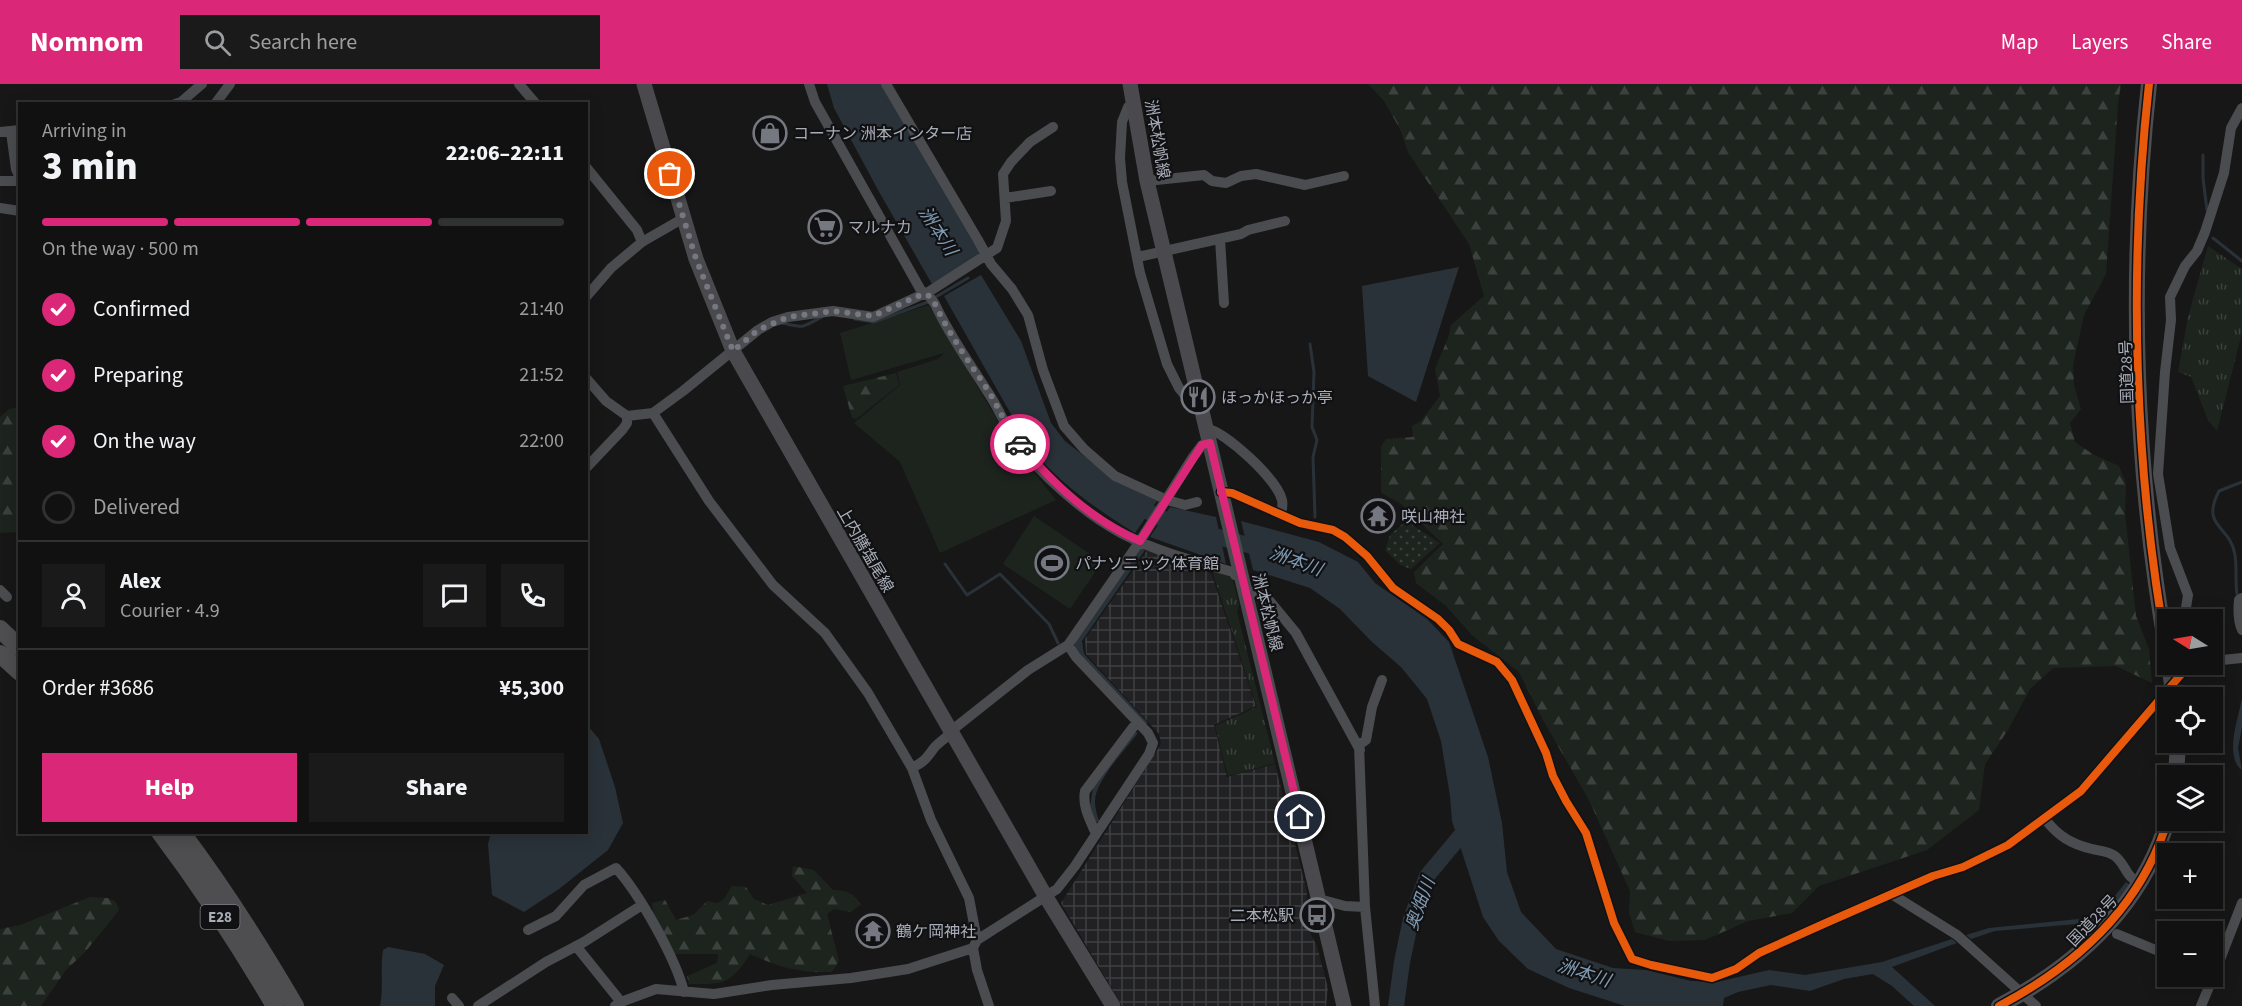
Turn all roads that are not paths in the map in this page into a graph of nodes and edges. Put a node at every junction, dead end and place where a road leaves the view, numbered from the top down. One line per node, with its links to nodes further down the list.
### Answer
1 (202, 84): 10 (street)
2 (227, 84): 11 (street)
3 (519, 84): 9 (street)
4 (645, 84): 26 (main road, 上内膳塩尾線)
5 (809, 84): 34 (street)
6 (886, 84): 31 (street)
7 (1130, 84): 12 (main road, 洲本松帆線)
8 (2149, 84): 51 (highway, 国道28号)
9 (528, 89)
10 (181, 102)
11 (216, 102)
12 (1133, 106): 20 (main road, 洲本松帆線); 32 (street)
13 (2242, 108): 52 (street)
14 (1053, 127): 23 (street)
15 (10, 131): 17 (street)
16 (588, 169): 29 (street)
17 (18, 174)
18 (1344, 176): 20 (street)
19 (18, 179): 21 (street)
20 (1147, 181): 30 (main road, 洲本松帆線)
21 (0, 182)
22 (1051, 191): 23 (street)
23 (1005, 198): 31 (street)
24 (0, 208): 25 (street)
25 (18, 211)
26 (682, 219): 29 (street); 36 (main road, 上内膳塩尾線)
27 (1285, 221): 28 (street)
28 (1221, 239): 30 (street); 35 (street)
29 (642, 242): 33 (street)
30 (1164, 251): 32 (street); 38 (main road, 洲本松帆線)
31 (985, 257): 34 (street); 44 (street)
32 (1138, 257): 38 (street)
33 (588, 295)
34 (929, 296): 36 (street); 47 (street)
35 (1224, 303)
36 (733, 351): 39 (street); 64 (main road, 上内膳塩尾線)
37 (588, 380): 40 (street)
38 (1200, 404): 41 (main road, 洲本松帆線)
39 (653, 413): 40 (street); 66 (street)
40 (627, 416): 42 (street)
41 (1208, 436): 43 (main road, 洲本松帆線); 44 (street); 46 (street)
42 (588, 466)
43 (1223, 497): 46 (street); 48 (main road, 洲本松帆線)
44 (1166, 501): 45 (street); 47 (street)
45 (1197, 502)
46 (1281, 515): 73 (street)
47 (1141, 540): 48 (street); 55 (street)
48 (1238, 573): 49 (main road, 洲本松帆線)
49 (1245, 591): 65 (street); 75 (main road, 洲本松帆線)
50 (2242, 598): 54 (street)
51 (2159, 609)
52 (2186, 609)
53 (0, 629): 56 (highway)
54 (2242, 630)
55 (1068, 645): 63 (street); 64 (street)
56 (18, 646)
57 (0, 654): 60 (highway)
58 (2242, 658): 59 (street)
59 (2223, 660)
60 (18, 670)
61 (1382, 680): 65 (street)
62 (2157, 709): 67 (street)
63 (1137, 722): 71 (street); 71 (street)
64 (952, 733): 66 (street); 74 (main road, 上内膳塩尾線)
65 (1360, 750): 78 (street)
66 (912, 768): 81 (street)
67 (2045, 819): 72 (street); 73 (street)
68 (2164, 831): 72 (highway, 国道28号)
69 (161, 834): 91 (highway, E28)
70 (182, 834): 92 (highway, E28)
71 (1096, 834): 74 (street)
72 (2140, 884): 87 (highway, 国道28号)
73 (1893, 895): 87 (street)
74 (1046, 897): 81 (street); 94 (main road, 上内膳塩尾線)
75 (1319, 899): 78 (street); 89 (main road, 洲本松帆線)
76 (2242, 903): 84 (street)
77 (642, 905): 79 (street); 82 (street); 86 (street)
78 (1365, 907): 95 (street)
79 (528, 930)
80 (2117, 934): 83 (street)
81 (975, 944): 86 (street); 90 (street)
82 (576, 946): 88 (street); 93 (street)
83 (2157, 950)
84 (2223, 950)
85 (2208, 987): 98 (street)
86 (684, 992): 88 (street)
87 (2023, 993): 96 (highway, 国道28号); 97 (street)
88 (618, 1004)
89 (1342, 1004)
90 (986, 1005)
91 (275, 1006)
92 (295, 1006)
93 (478, 1006)
94 (1113, 1006)
95 (1375, 1006)
96 (1999, 1006)
97 (2036, 1006)
98 (2201, 1006)

